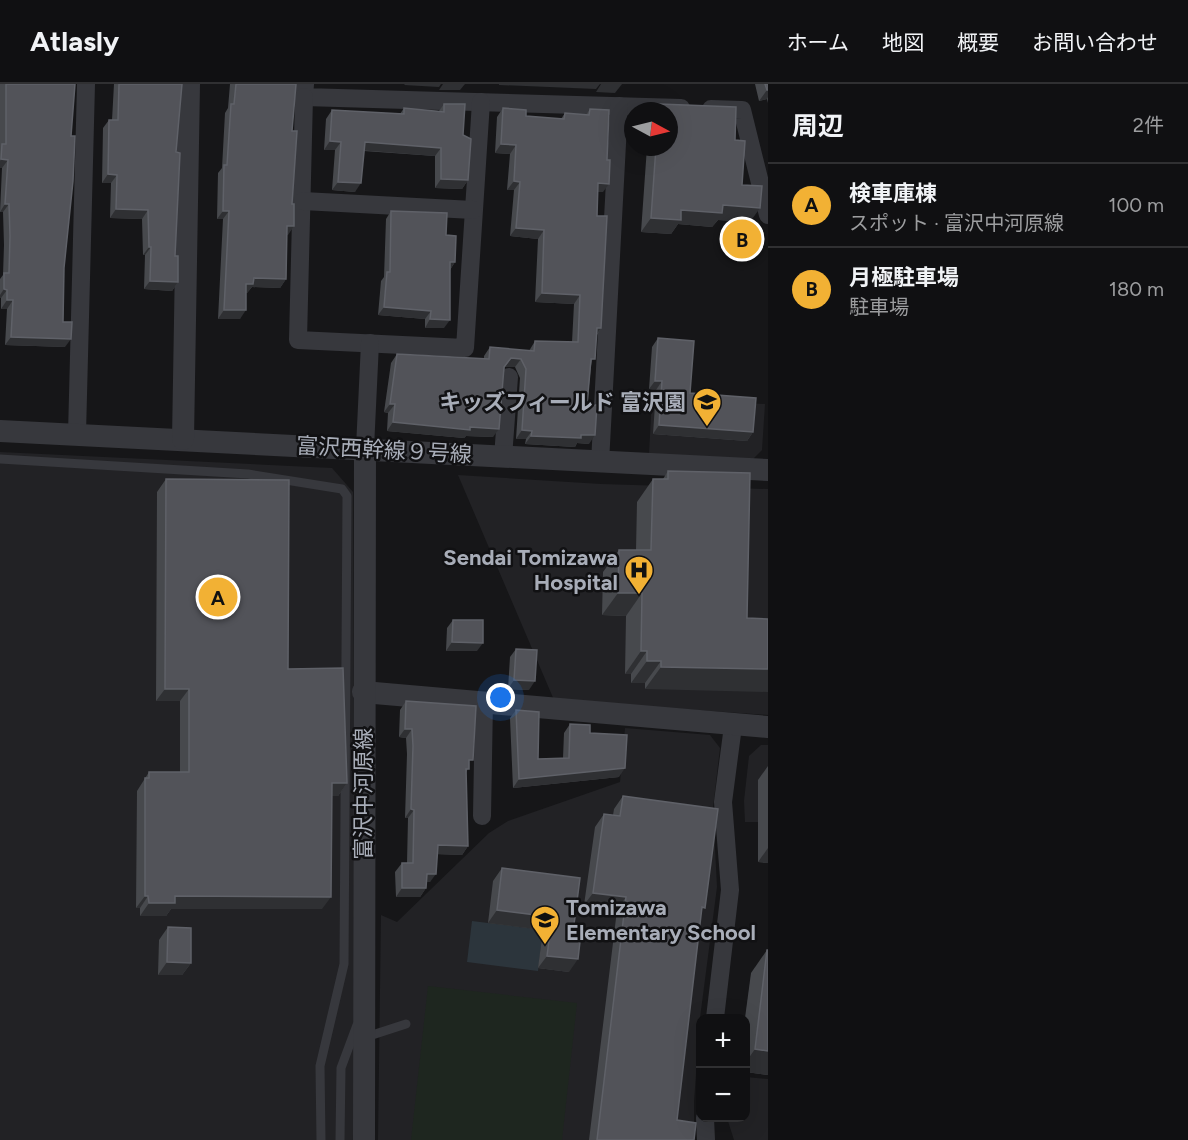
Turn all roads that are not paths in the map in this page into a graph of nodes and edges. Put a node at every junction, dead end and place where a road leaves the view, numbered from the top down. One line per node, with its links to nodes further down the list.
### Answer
1 (86, 84): 12 (street)
2 (189, 84): 13 (street)
3 (305, 90): 4 (street); 6 (street)
4 (481, 102): 5 (street); 7 (street)
5 (619, 106): 8 (street); 17 (street)
6 (303, 201): 7 (street); 9 (street)
7 (473, 210): 9 (street)
8 (768, 215)
9 (370, 344): 14 (street)
10 (509, 377): 15 (street)
11 (0, 431): 12 (street, 富沢西幹線９号線)
12 (77, 434): 13 (street, 富沢西幹線９号線)
13 (183, 439): 14 (street, 富沢西幹線９号線)
14 (365, 448): 15 (street, 富沢西幹線９号線); 19 (street, 富沢中河原線)
15 (503, 457): 17 (street, 富沢西幹線９号線)
16 (0, 459): 29 (lane)
17 (600, 463): 18 (street, 富沢西幹線９号線)
18 (768, 469)
19 (363, 692): 20 (street); 24 (street, 富沢中河原線)
20 (484, 702): 21 (street); 23 (street)
21 (732, 726): 22 (street); 25 (street)
22 (768, 727)
23 (482, 816)
24 (364, 1006): 27 (street, 富沢中河原線); 30 (lane)
25 (715, 1014)
26 (406, 1024): 27 (lane)
27 (364, 1037): 31 (street, 富沢中河原線)
28 (705, 1122): 32 (street)
29 (321, 1140)
30 (340, 1140)
31 (363, 1140)
32 (706, 1140)

